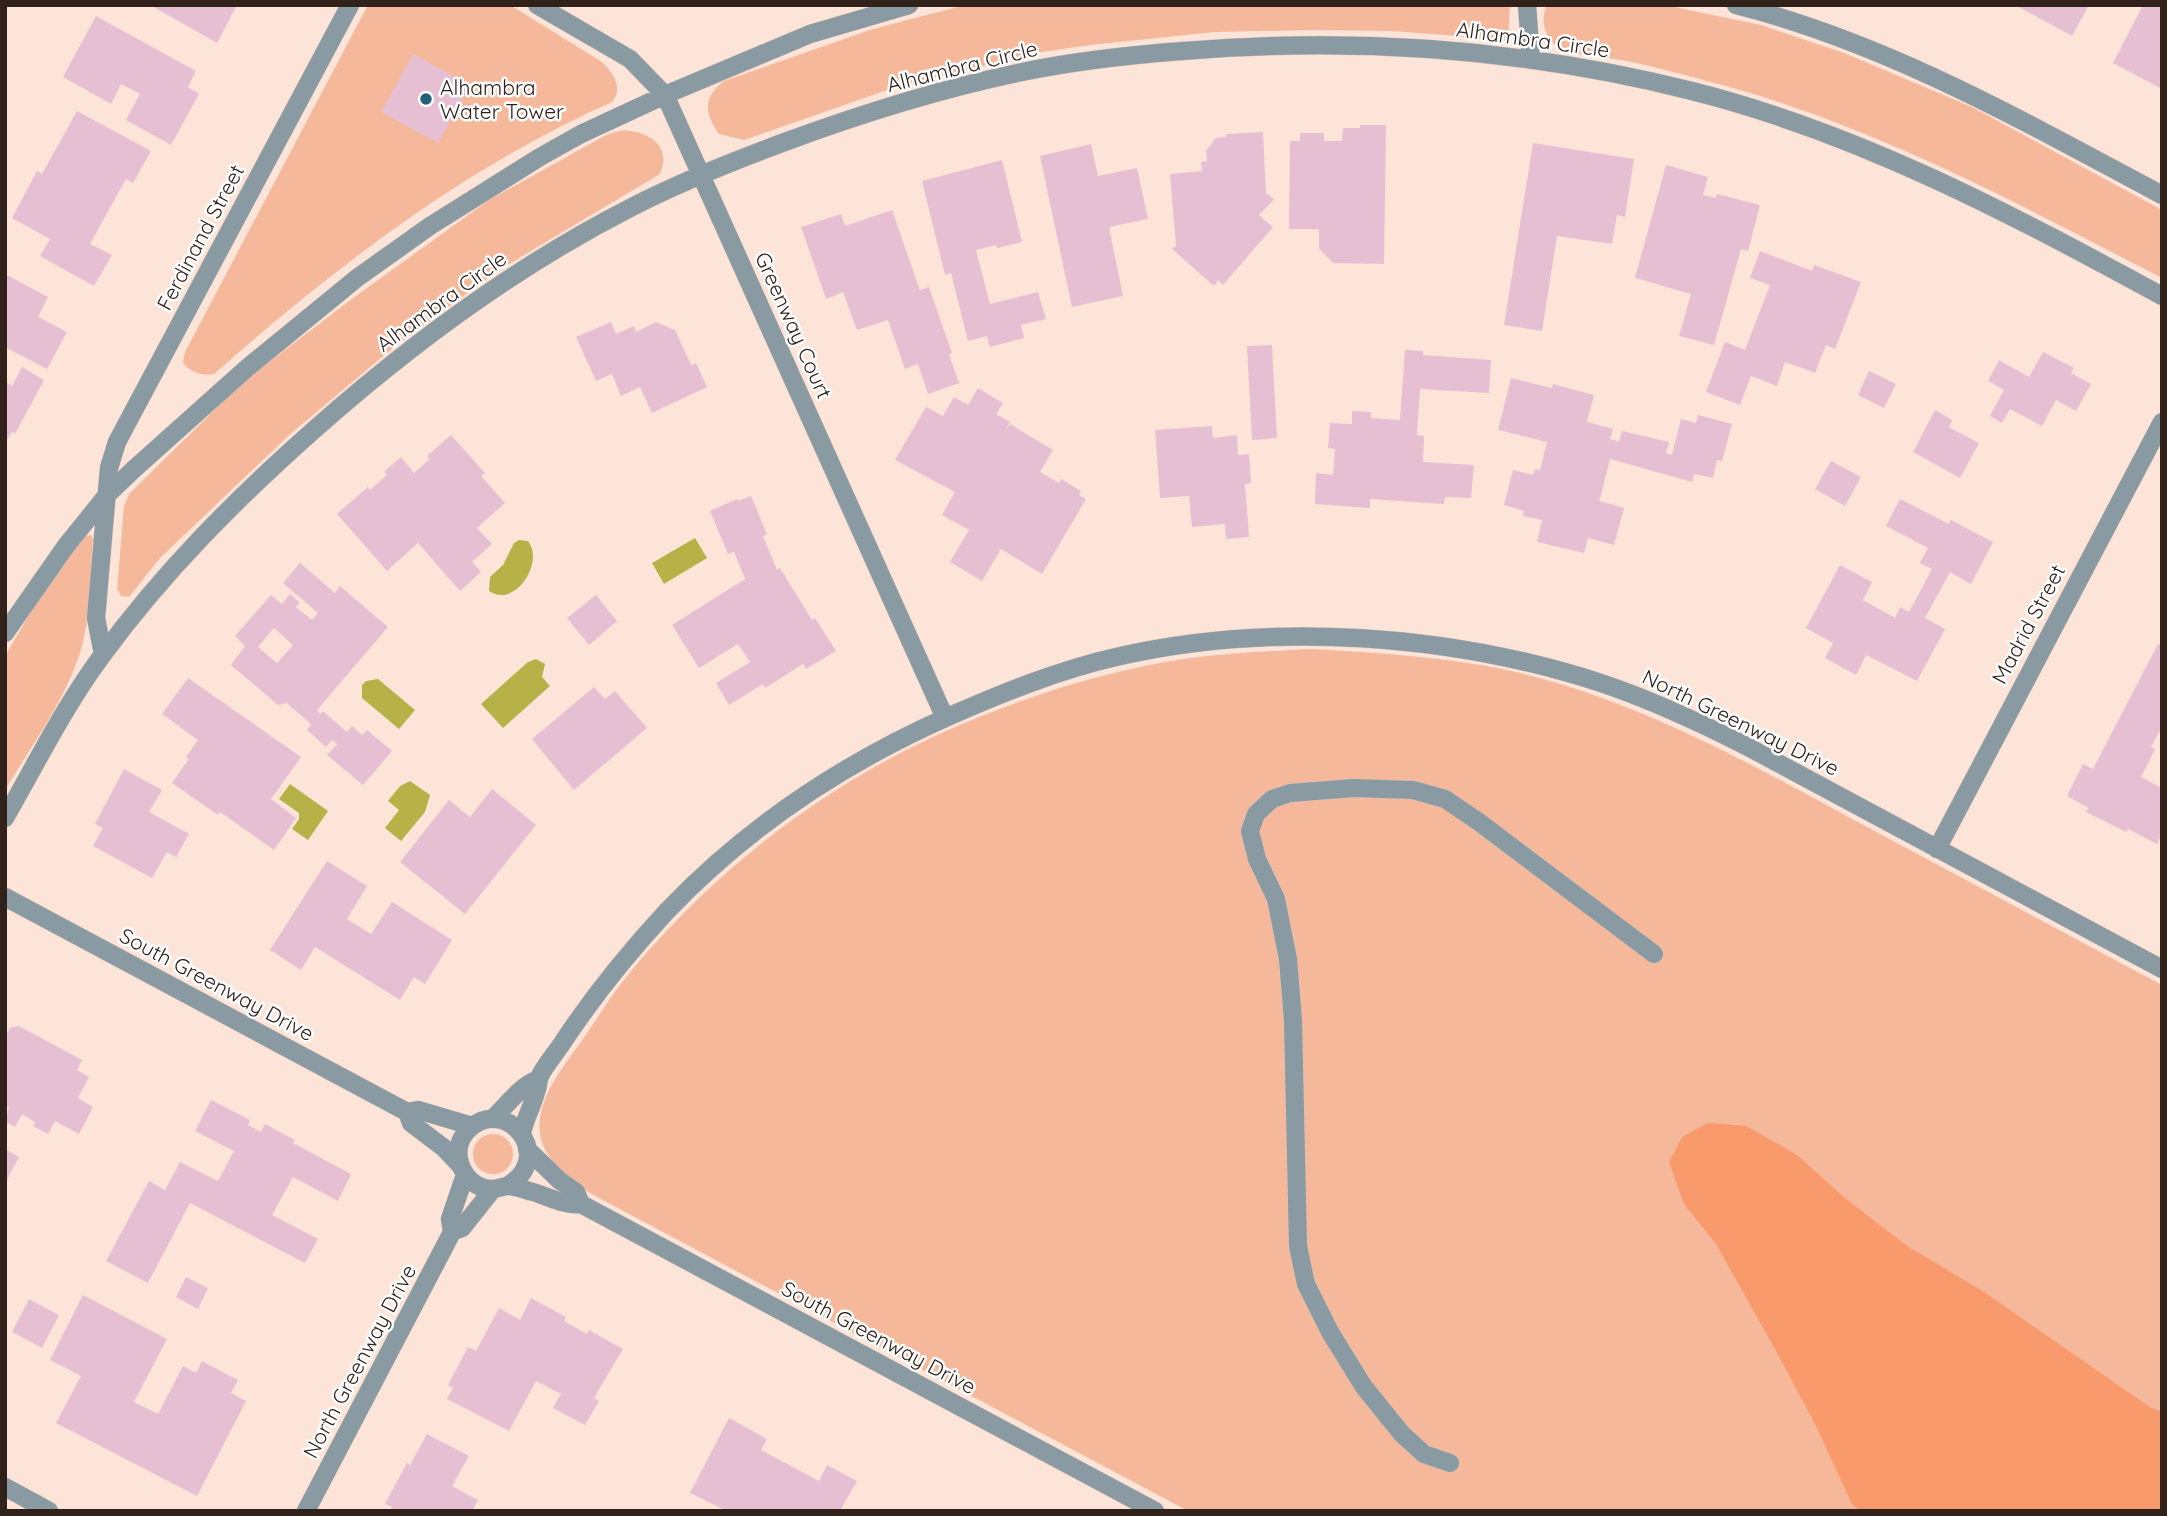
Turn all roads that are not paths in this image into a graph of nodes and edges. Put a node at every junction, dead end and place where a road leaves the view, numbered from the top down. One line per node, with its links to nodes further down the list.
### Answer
1 (350, 5): 12 (street, Ferdinand Street)
2 (537, 5): 7 (street, Greenway Court)
3 (909, 5): 7 (street)
4 (1527, 5): 6 (street)
5 (1736, 5): 9 (street)
6 (1531, 60): 8 (street, Alhambra Circle); 10 (street, Alhambra Circle)
7 (665, 95): 8 (street, Greenway Court); 12 (street)
8 (703, 174): 14 (street, Alhambra Circle); 15 (street, Greenway Court)
9 (2162, 195)
10 (2162, 296)
11 (2162, 422): 17 (street, Madrid Street)
12 (107, 495): 13 (street); 14 (street, Ferdinand Street)
13 (5, 633)
14 (103, 654): 16 (street, Alhambra Circle)
15 (946, 718): 17 (street, North Greenway Drive); 21 (street, North Greenway Drive)
16 (5, 818)
17 (1937, 849): 20 (street, North Greenway Drive)
18 (5, 897): 22 (street, South Greenway Drive)
19 (1654, 954): 30 (street)
20 (2162, 968)
21 (539, 1079): 23 (street, North Greenway Drive); 25 (street, North Greenway Drive)
22 (407, 1112): 24 (street, South Greenway Drive); 26 (street, South Greenway Drive)
23 (492, 1119): 24 (street); 25 (street)
24 (472, 1126): 26 (street)
25 (525, 1141): 27 (street); 28 (street, South Greenway Drive)
26 (462, 1170): 27 (street); 29 (street, North Greenway Drive)
27 (500, 1188): 28 (street, South Greenway Drive); 29 (street, North Greenway Drive)
28 (581, 1204): 34 (street, South Greenway Drive)
29 (452, 1232): 33 (street, North Greenway Drive)
30 (1450, 1463)
31 (5, 1487): 32 (street)
32 (49, 1511)
33 (306, 1511)
34 (1156, 1511)

